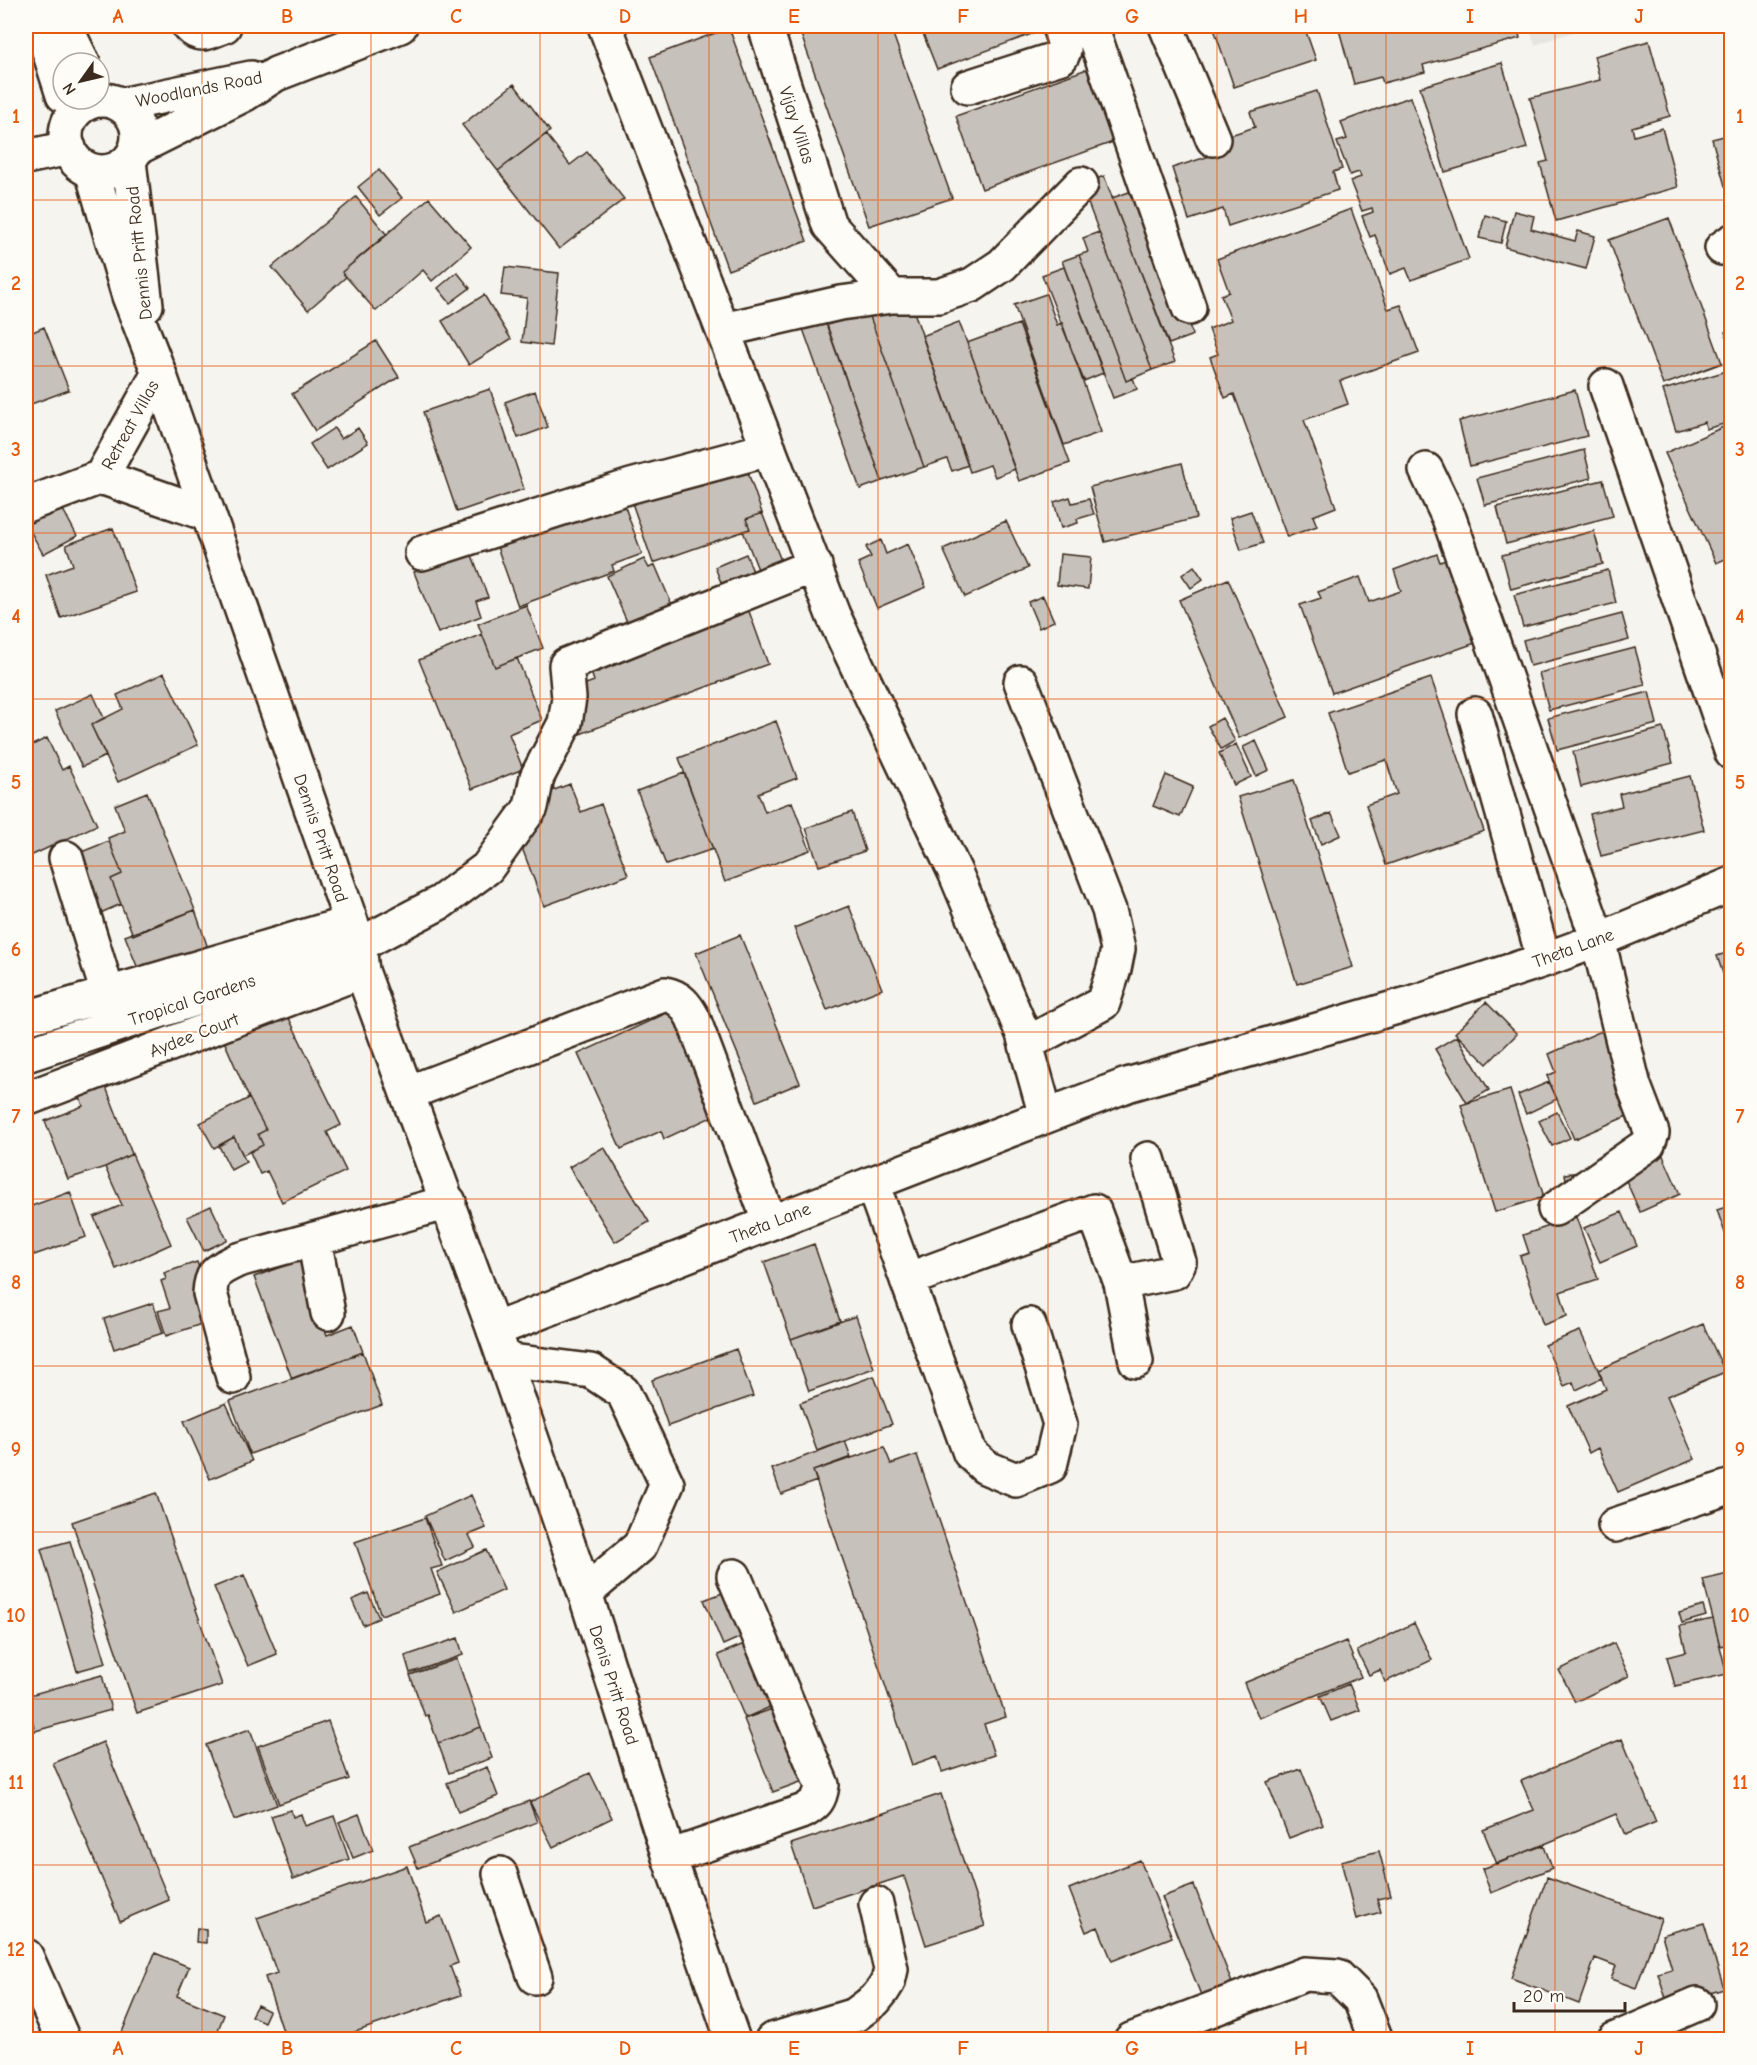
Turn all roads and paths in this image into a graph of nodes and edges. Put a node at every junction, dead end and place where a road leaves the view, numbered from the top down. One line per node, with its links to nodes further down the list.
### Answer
1 (41, 26): 16 (street)
2 (65, 26): 11 (street)
3 (189, 26): 4 (street)
4 (224, 26)
5 (400, 26): 12 (street, Woodlands Road)
6 (604, 26): 24 (street)
7 (765, 26): 22 (street, Vijay Villas)
8 (1059, 26): 13 (street)
9 (1091, 26): 23 (street)
10 (1167, 26): 17 (street)
11 (77, 51)
12 (276, 74): 14 (street, Woodlands Road); 19 (street, Woodlands Road)
13 (968, 87)
14 (111, 100)
15 (111, 104): 19 (street)
16 (67, 115): 18 (street); 20 (street)
17 (1212, 139)
18 (26, 154)
19 (133, 155): 20 (street); 25 (street, Dennis Pritt Road)
20 (92, 171): 25 (street, Dennis Pritt Road)
21 (1081, 184): 22 (street)
22 (892, 296): 24 (street)
23 (1189, 308)
24 (723, 330): 27 (street)
25 (154, 359): 29 (street, Retreat Villas); 31 (street, Dennis Pritt Road)
26 (1605, 386): 36 (street)
27 (769, 448): 32 (street); 33 (street)
28 (1426, 471): 39 (street)
29 (101, 477): 30 (street, Retreat Villas); 31 (street, Retreat Villas)
30 (26, 505)
31 (207, 514): 40 (street, Dennis Pritt Road)
32 (422, 552)
33 (815, 565): 40 (street); 44 (street)
34 (1021, 682): 44 (street)
35 (1475, 714): 41 (street)
36 (1731, 753)
37 (66, 858): 42 (street)
38 (1731, 884): 39 (street, Theta Lane)
39 (1598, 940): 41 (street, Theta Lane); 52 (street)
40 (357, 947): 42 (street); 45 (street, Tropical Gardens); 46 (street, Dennis Pritt Road); 47 (street, Aydee Court)
41 (1544, 960): 48 (street, Theta Lane)
42 (108, 994): 43 (street)
43 (26, 1018)
44 (1026, 1044): 48 (street)
45 (26, 1055)
46 (408, 1093): 51 (street, Dennis Pritt Road); 53 (street)
47 (26, 1099)
48 (1046, 1116): 50 (street, Theta Lane)
49 (1148, 1159): 56 (street)
50 (872, 1184): 53 (street, Theta Lane); 55 (street)
51 (449, 1202): 54 (street); 59 (street, Dennis Pritt Road)
52 (1555, 1209)
53 (770, 1223): 59 (street, Theta Lane)
54 (314, 1239): 57 (street); 61 (street)
55 (907, 1280): 56 (street); 58 (street)
56 (1121, 1283): 60 (street)
57 (328, 1313)
58 (1029, 1325)
59 (499, 1345): 65 (street, Denis Pritt Road); 65 (street)
60 (1136, 1361)
61 (233, 1377)
62 (1731, 1486): 63 (street)
63 (1615, 1525)
64 (734, 1576): 66 (street)
65 (585, 1593): 66 (street, Denis Pritt Road)
66 (669, 1857): 74 (street, Denis Pritt Road)
67 (500, 1874): 70 (street)
68 (876, 1904): 75 (street)
69 (26, 1956): 73 (street)
70 (535, 1977)
71 (1697, 2004): 78 (street)
72 (1173, 2033): 76 (street); 77 (street)
73 (63, 2040)
74 (732, 2040)
75 (772, 2040)
76 (1131, 2040)
77 (1376, 2040)
78 (1614, 2040)

